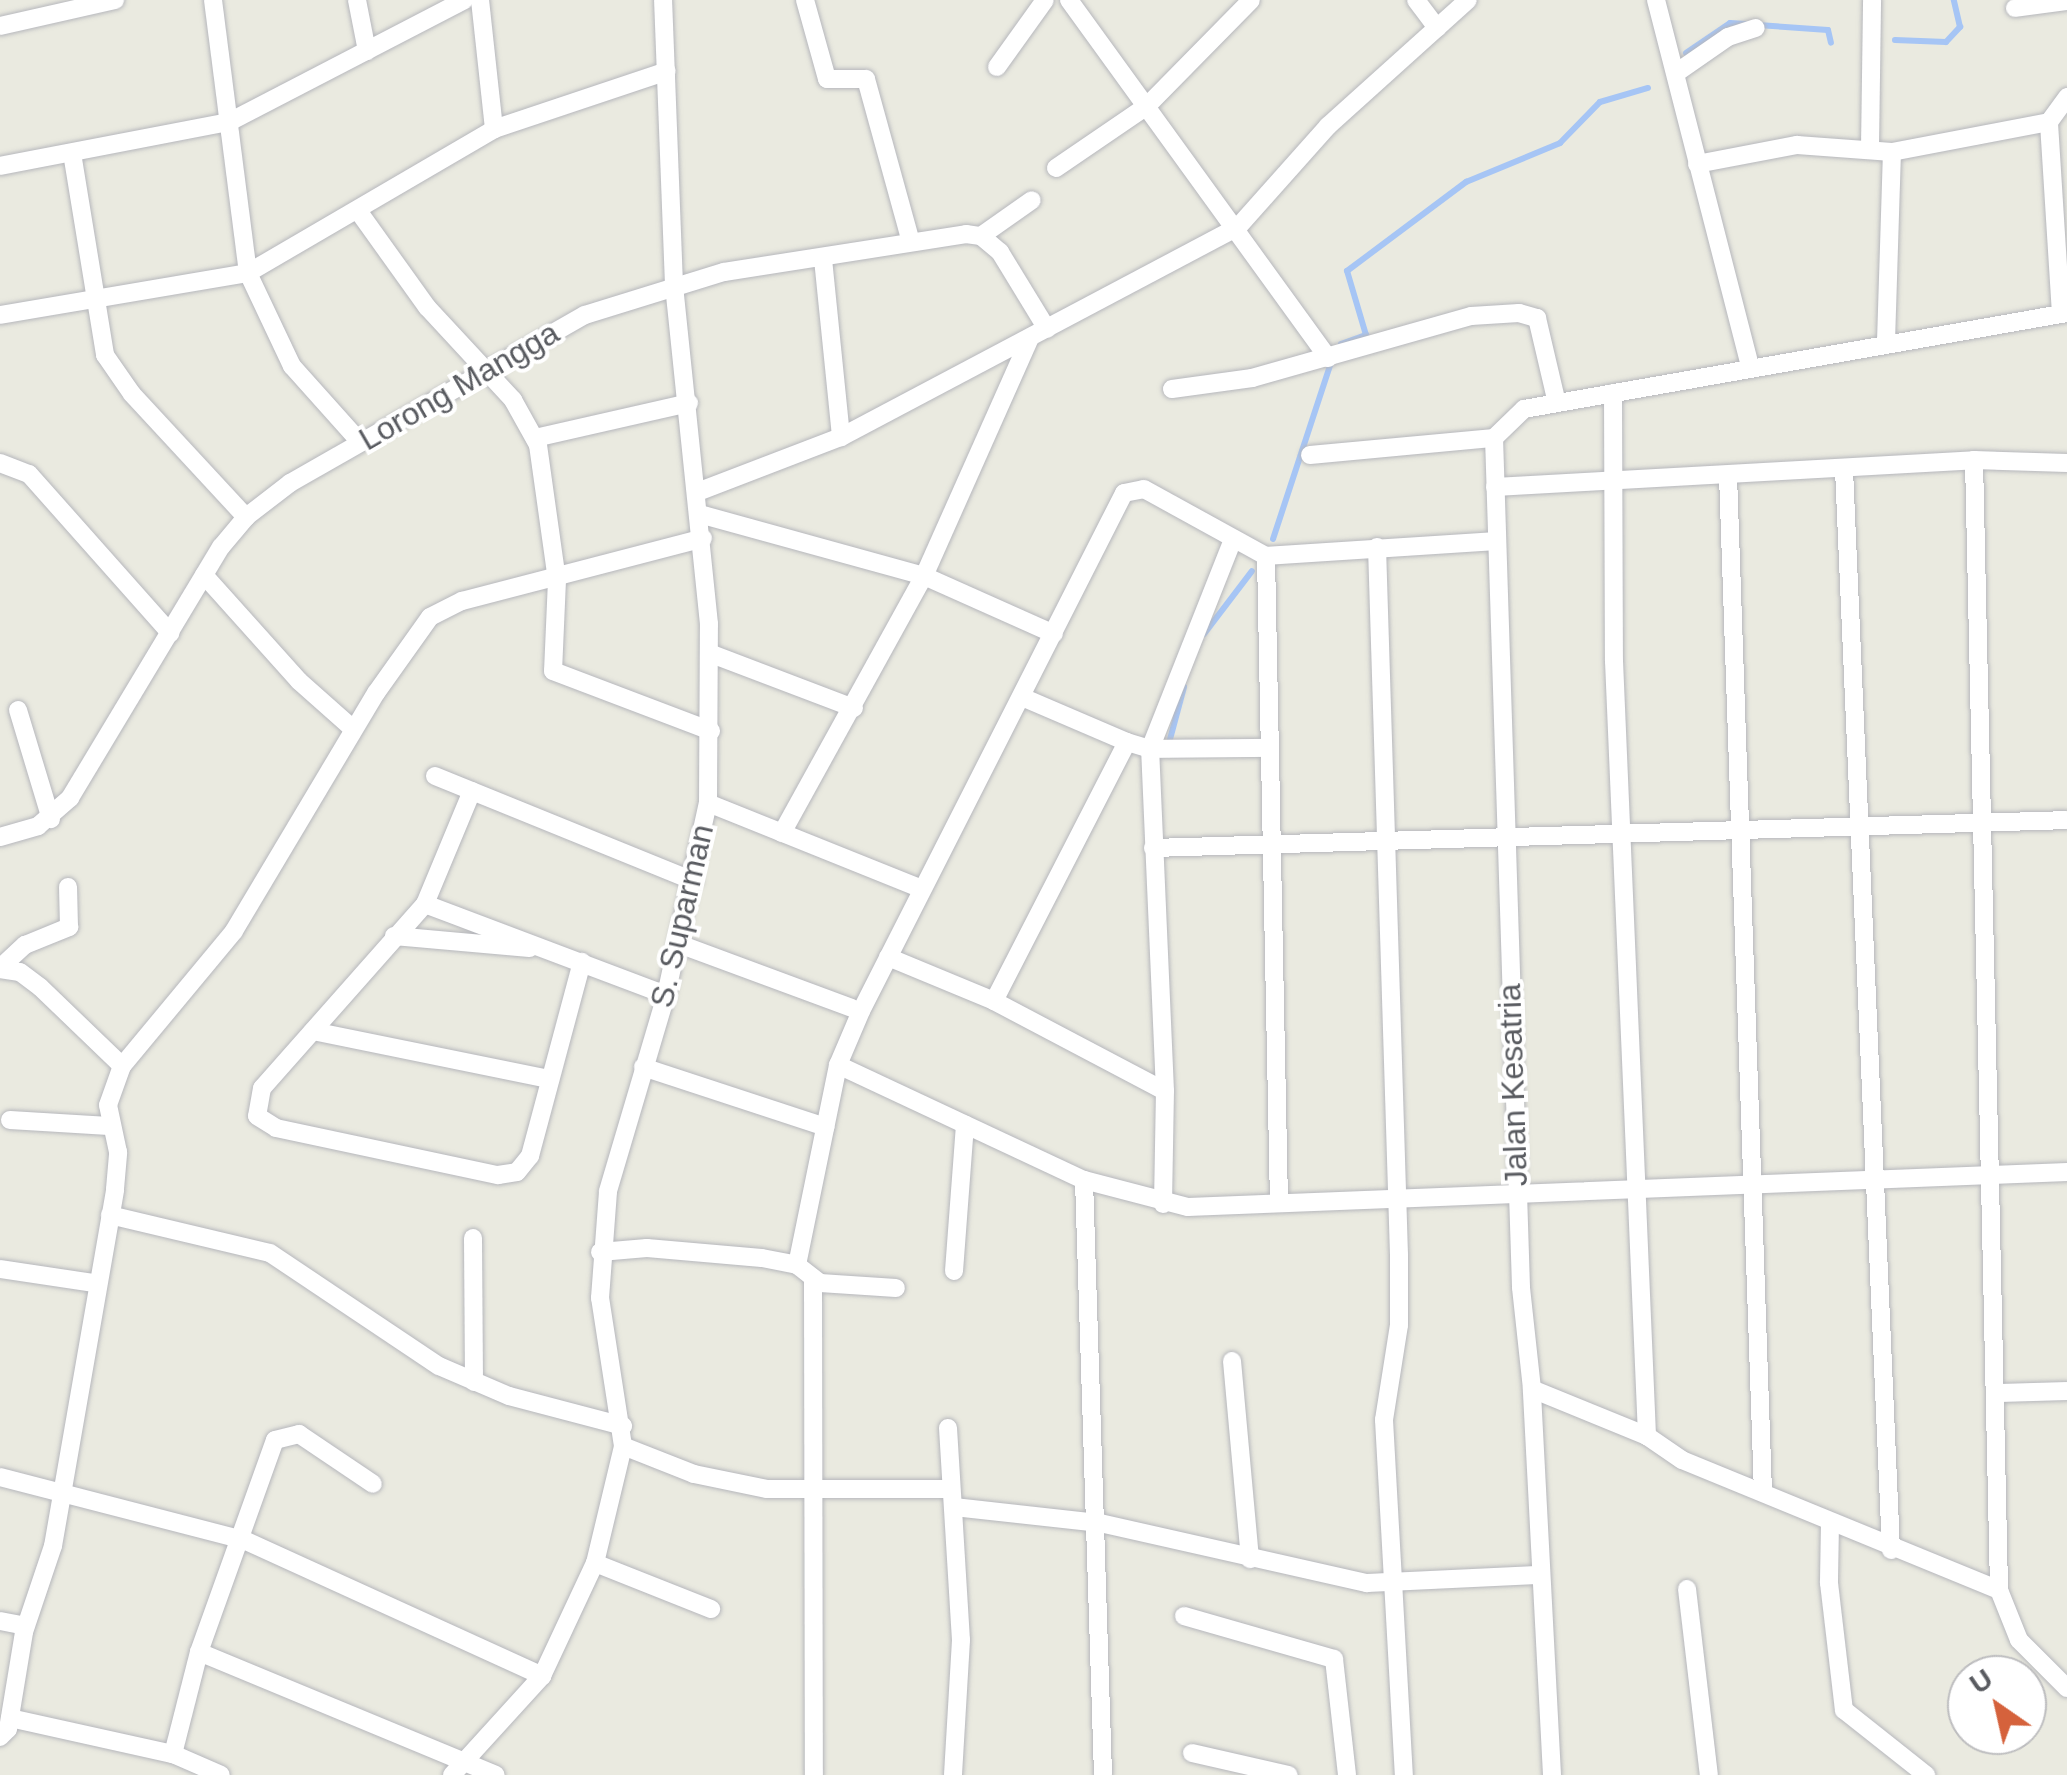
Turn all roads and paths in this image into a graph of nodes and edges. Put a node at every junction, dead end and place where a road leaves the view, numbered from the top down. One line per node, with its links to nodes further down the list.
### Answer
1 (115, 0): 17 (street)
2 (213, 0): 26 (street)
3 (357, 0): 20 (street)
4 (464, 0): 20 (street)
5 (480, 0): 28 (street)
6 (663, 0): 22 (street, S. Suparman)
7 (805, 0): 39 (street)
8 (1045, 0): 21 (street)
9 (1069, 0): 25 (street)
10 (1251, 0): 25 (street)
11 (1416, 0): 18 (street)
12 (1468, 0): 18 (street)
13 (1656, 0): 23 (street)
14 (1872, 0): 29 (street)
15 (2067, 0): 16 (street)
16 (2016, 8)
17 (0, 26)
18 (1437, 28): 37 (street)
19 (1756, 28): 23 (street)
20 (366, 52): 26 (street)
21 (996, 67)
22 (667, 71): 28 (street); 42 (street, S. Suparman)
23 (1676, 73): 32 (street)
24 (2067, 97): 27 (street)
25 (1147, 106): 34 (street); 37 (street)
26 (228, 122): 31 (street); 41 (street)
27 (2050, 122): 30 (street); 44 (street)
28 (494, 129): 36 (street)
29 (1870, 148): 30 (street); 32 (street)
30 (1892, 152): 47 (street)
31 (72, 153): 33 (street); 43 (street)
32 (1696, 164): 49 (street)
33 (0, 166)
34 (1056, 168)
35 (1032, 200): 38 (street)
36 (358, 212): 41 (street); 50 (street)
37 (1238, 227): 46 (street); 48 (street)
38 (981, 236): 39 (street, Lorong Mangga); 46 (street)
39 (910, 239): 40 (street, Lorong Mangga)
40 (823, 259): 42 (street, Lorong Mangga); 55 (street)
41 (248, 273): 43 (street); 58 (street)
42 (674, 285): 50 (street, Lorong Mangga); 53 (street, S. Suparman)
43 (97, 296): 45 (street); 69 (street)
44 (2064, 313): 47 (street)
45 (0, 315)
46 (1039, 334): 55 (street); 76 (street)
47 (1886, 342): 49 (street)
48 (1328, 358): 51 (street); 54 (street)
49 (1750, 367): 52 (street)
50 (485, 368): 56 (street); 58 (street, Lorong Mangga)
51 (1172, 389)
52 (1613, 393): 54 (street); 65 (street)
53 (689, 402): 56 (street); 67 (street, S. Suparman)
54 (1557, 403): 57 (street)
55 (841, 437): 67 (street)
56 (535, 438): 77 (street)
57 (1494, 438): 59 (street); 66 (street, Jalan Kesatria)
58 (360, 442): 69 (street, Lorong Mangga)
59 (1310, 454)
60 (1974, 460): 61 (street); 63 (street); 94 (street)
61 (2067, 462)
62 (0, 464): 78 (street)
63 (1844, 469): 64 (street); 96 (street)
64 (1728, 475): 65 (street); 95 (street)
65 (1612, 480): 66 (street); 97 (street)
66 (1495, 487): 71 (street, Jalan Kesatria)
67 (700, 490): 68 (street, S. Suparman)
68 (702, 515): 70 (street, S. Suparman); 76 (street)
69 (246, 517): 75 (street, Lorong Mangga)
70 (704, 538): 77 (street); 80 (street, S. Suparman)
71 (1496, 540): 73 (street); 99 (street, Jalan Kesatria)
72 (1232, 542): 74 (street); 79 (street); 88 (street)
73 (1377, 547): 74 (street); 101 (street)
74 (1266, 556): 87 (street)
75 (204, 576): 78 (street, Lorong Mangga); 84 (street)
76 (924, 576): 79 (street); 82 (street)
77 (557, 580): 84 (street); 85 (street)
78 (170, 633): 92 (street, Lorong Mangga)
79 (1054, 634): 81 (street)
80 (709, 653): 82 (street); 85 (street, S. Suparman)
81 (1022, 697): 86 (street); 106 (street)
82 (854, 708): 98 (street)
83 (18, 710): 92 (street)
84 (353, 729): 118 (street)
85 (711, 731): 91 (street, S. Suparman)
86 (1127, 742): 88 (street); 114 (street)
87 (1270, 748): 88 (street); 102 (street)
88 (1150, 749): 103 (street)
89 (435, 776): 90 (street)
90 (472, 791): 104 (street); 107 (street)
91 (708, 803): 98 (street); 104 (street, S. Suparman)
92 (51, 818): 100 (street)
93 (2067, 820): 94 (street)
94 (1980, 822): 96 (street); 127 (street)
95 (1738, 825): 96 (street); 97 (street); 130 (street)
96 (1862, 827): 129 (street)
97 (1621, 830): 99 (street); 131 (street)
98 (782, 833): 106 (street)
99 (1506, 834): 101 (street); 132 (street, Jalan Kesatria)
100 (0, 838)
101 (1384, 838): 102 (street); 133 (street)
102 (1271, 841): 103 (street); 134 (street)
103 (1153, 848): 121 (street)
104 (693, 881): 109 (street, S. Suparman)
105 (68, 887): 118 (street)
106 (922, 890): 111 (street)
107 (425, 904): 108 (street); 110 (street)
108 (394, 936): 110 (street); 116 (street)
109 (679, 944): 113 (street, S. Suparman); 115 (street)
110 (544, 948): 112 (street)
111 (888, 957): 114 (street); 117 (street)
112 (582, 962): 113 (street); 120 (street)
113 (666, 995): 119 (street, S. Suparman)
114 (994, 1001): 121 (street)
115 (852, 1008)
116 (312, 1031): 120 (street); 120 (street)
117 (838, 1065): 123 (street); 125 (street)
118 (122, 1066): 124 (street)
119 (643, 1067): 125 (street); 138 (street, S. Suparman)
120 (548, 1079)
121 (1166, 1091): 135 (street)
122 (10, 1120): 124 (street)
123 (964, 1124): 128 (street); 141 (street)
124 (109, 1126): 136 (street)
125 (825, 1127): 139 (street)
126 (2067, 1172): 127 (street)
127 (1993, 1174): 129 (street); 149 (street)
128 (1084, 1180): 135 (street); 160 (street)
129 (1871, 1180): 130 (street); 163 (street)
130 (1748, 1181): 131 (street); 158 (street)
131 (1636, 1186): 132 (street); 152 (street)
132 (1517, 1191): 133 (street); 147 (street, Jalan Kesatria)
133 (1396, 1196): 134 (street); 167 (street)
134 (1279, 1202): 135 (street)
135 (1163, 1204)
136 (110, 1215): 143 (street); 146 (street)
137 (474, 1238): 146 (street)
138 (600, 1252): 139 (street); 150 (street, S. Suparman)
139 (797, 1264): 142 (street)
140 (0, 1269): 143 (street)
141 (954, 1270)
142 (813, 1281): 144 (street); 157 (street)
143 (94, 1283): 156 (street)
144 (896, 1288)
145 (1232, 1361): 164 (street)
146 (474, 1382): 150 (street)
147 (1532, 1389): 152 (street); 166 (street, Jalan Kesatria)
148 (2067, 1391): 149 (street)
149 (2000, 1394): 169 (street)
150 (623, 1426): 153 (street, S. Suparman)
151 (948, 1428): 159 (street)
152 (1647, 1436): 158 (street)
153 (623, 1446): 157 (street); 165 (street, S. Suparman)
154 (0, 1478): 156 (street)
155 (372, 1484): 162 (street)
156 (60, 1490): 162 (street); 173 (street)
157 (808, 1490): 159 (street); 185 (street)
158 (1763, 1490): 161 (street)
159 (952, 1498): 160 (street); 186 (street)
160 (1100, 1522): 164 (street); 187 (street)
161 (1830, 1522): 163 (street); 193 (street)
162 (244, 1540): 174 (street); 175 (street)
163 (1891, 1550): 169 (street)
164 (1250, 1559): 167 (street)
165 (594, 1562): 170 (street); 175 (street, S. Suparman)
166 (1538, 1575): 167 (street); 191 (street, Jalan Kesatria)
167 (1394, 1582): 190 (street)
168 (1687, 1589): 192 (street)
169 (1999, 1590): 176 (street)
170 (711, 1609)
171 (1184, 1616): 189 (street)
172 (0, 1622): 173 (street)
173 (26, 1626): 177 (street)
174 (199, 1652): 179 (street); 181 (street)
175 (542, 1676): 181 (street, S. Suparman)
176 (2067, 1688)
177 (10, 1718): 178 (street); 179 (street)
178 (0, 1737)
179 (173, 1754): 182 (street)
180 (1192, 1754): 188 (street)
181 (466, 1759): 183 (street, S. Suparman); 184 (street)
182 (221, 1775)
183 (452, 1775)
184 (496, 1775)
185 (814, 1775)
186 (954, 1775)
187 (1103, 1775)
188 (1289, 1775)
189 (1347, 1775)
190 (1404, 1775)
191 (1552, 1775)
192 (1709, 1775)
193 (1926, 1775)

